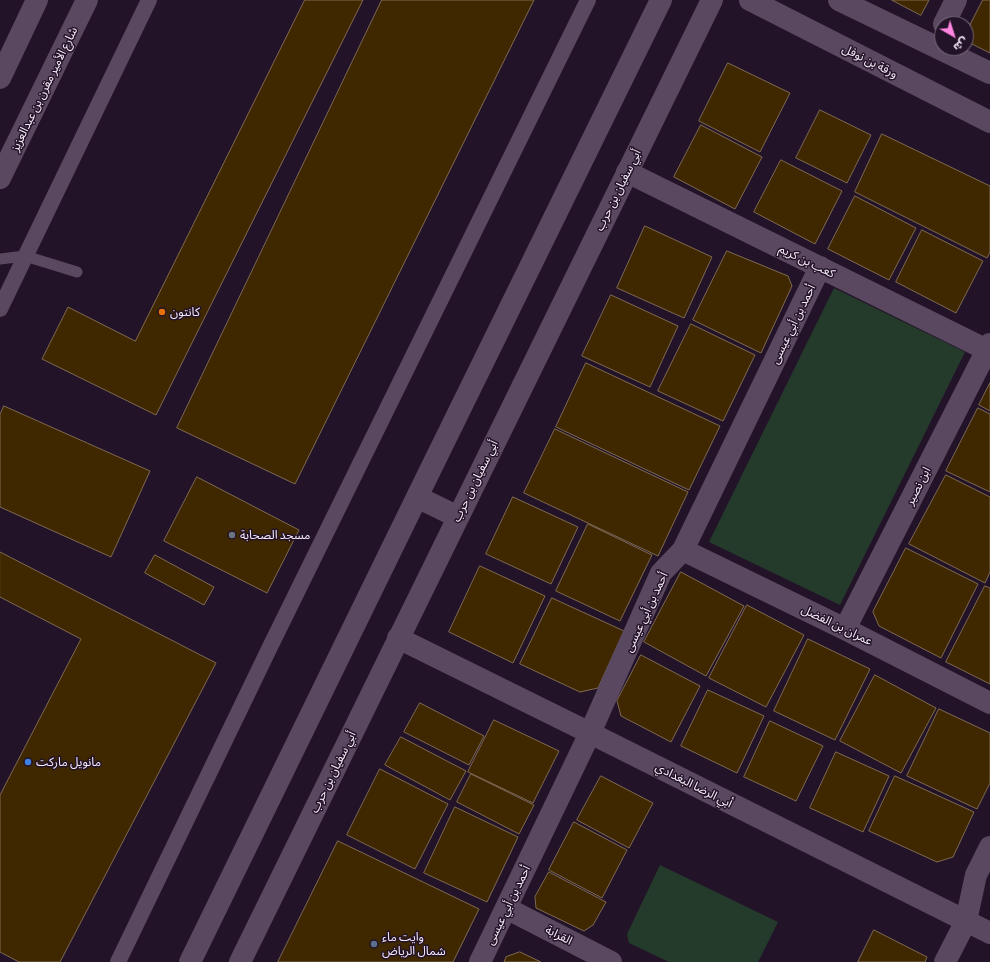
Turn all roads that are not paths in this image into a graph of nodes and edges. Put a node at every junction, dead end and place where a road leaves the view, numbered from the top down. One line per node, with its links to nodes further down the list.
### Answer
1 (37, 0): 14 (street)
2 (87, 0): 17 (street, شارع الأمير مقرن بن عبدالعزيز)
3 (150, 0): 18 (street)
4 (588, 0): 35 (street)
5 (661, 0): 24 (street)
6 (712, 0): 16 (street, أبي سفيان بن حرب)
7 (750, 0): 15 (street, ورقة بن نوفل)
8 (839, 0): 11 (street)
9 (956, 0): 10 (street)
10 (948, 16)
11 (934, 36)
12 (965, 56): 13 (street)
13 (990, 73)
14 (0, 78)
15 (990, 122)
16 (627, 172): 20 (street, كعب بن كريم); 25 (street, أبي سفيان بن حرب)
17 (0, 178)
18 (25, 256): 19 (lane); 21 (lane); 22 (street)
19 (0, 259)
20 (820, 267): 23 (street, كعب بن كريم); 26 (street, أحمد بن أبي عيسى)
21 (77, 272)
22 (0, 309)
23 (988, 347): 27 (street, ابن نصير)
24 (416, 497): 25 (street); 36 (street)
25 (458, 517): 28 (street, أبي سفيان بن حرب)
26 (683, 550): 27 (street, عمران بن الفضل); 30 (street, أحمد بن أبي عيسى)
27 (845, 629): 29 (street, عمران بن الفضل)
28 (398, 638): 30 (street, أبي الرضا البغدادي); 37 (street, أبي سفيان بن حرب)
29 (990, 703)
30 (590, 733): 32 (street, أحمد بن أبي عيسى); 33 (street, أبي الرضا البغدادي)
31 (990, 847): 33 (street)
32 (506, 908): 38 (street, أحمد بن أبي عيسى); 39 (street, القرابة)
33 (966, 921): 34 (street, أبي الرضا البغدادي); 40 (street)
34 (990, 933)
35 (118, 962)
36 (190, 962)
37 (240, 962)
38 (480, 962)
39 (611, 962)
40 (945, 962)

